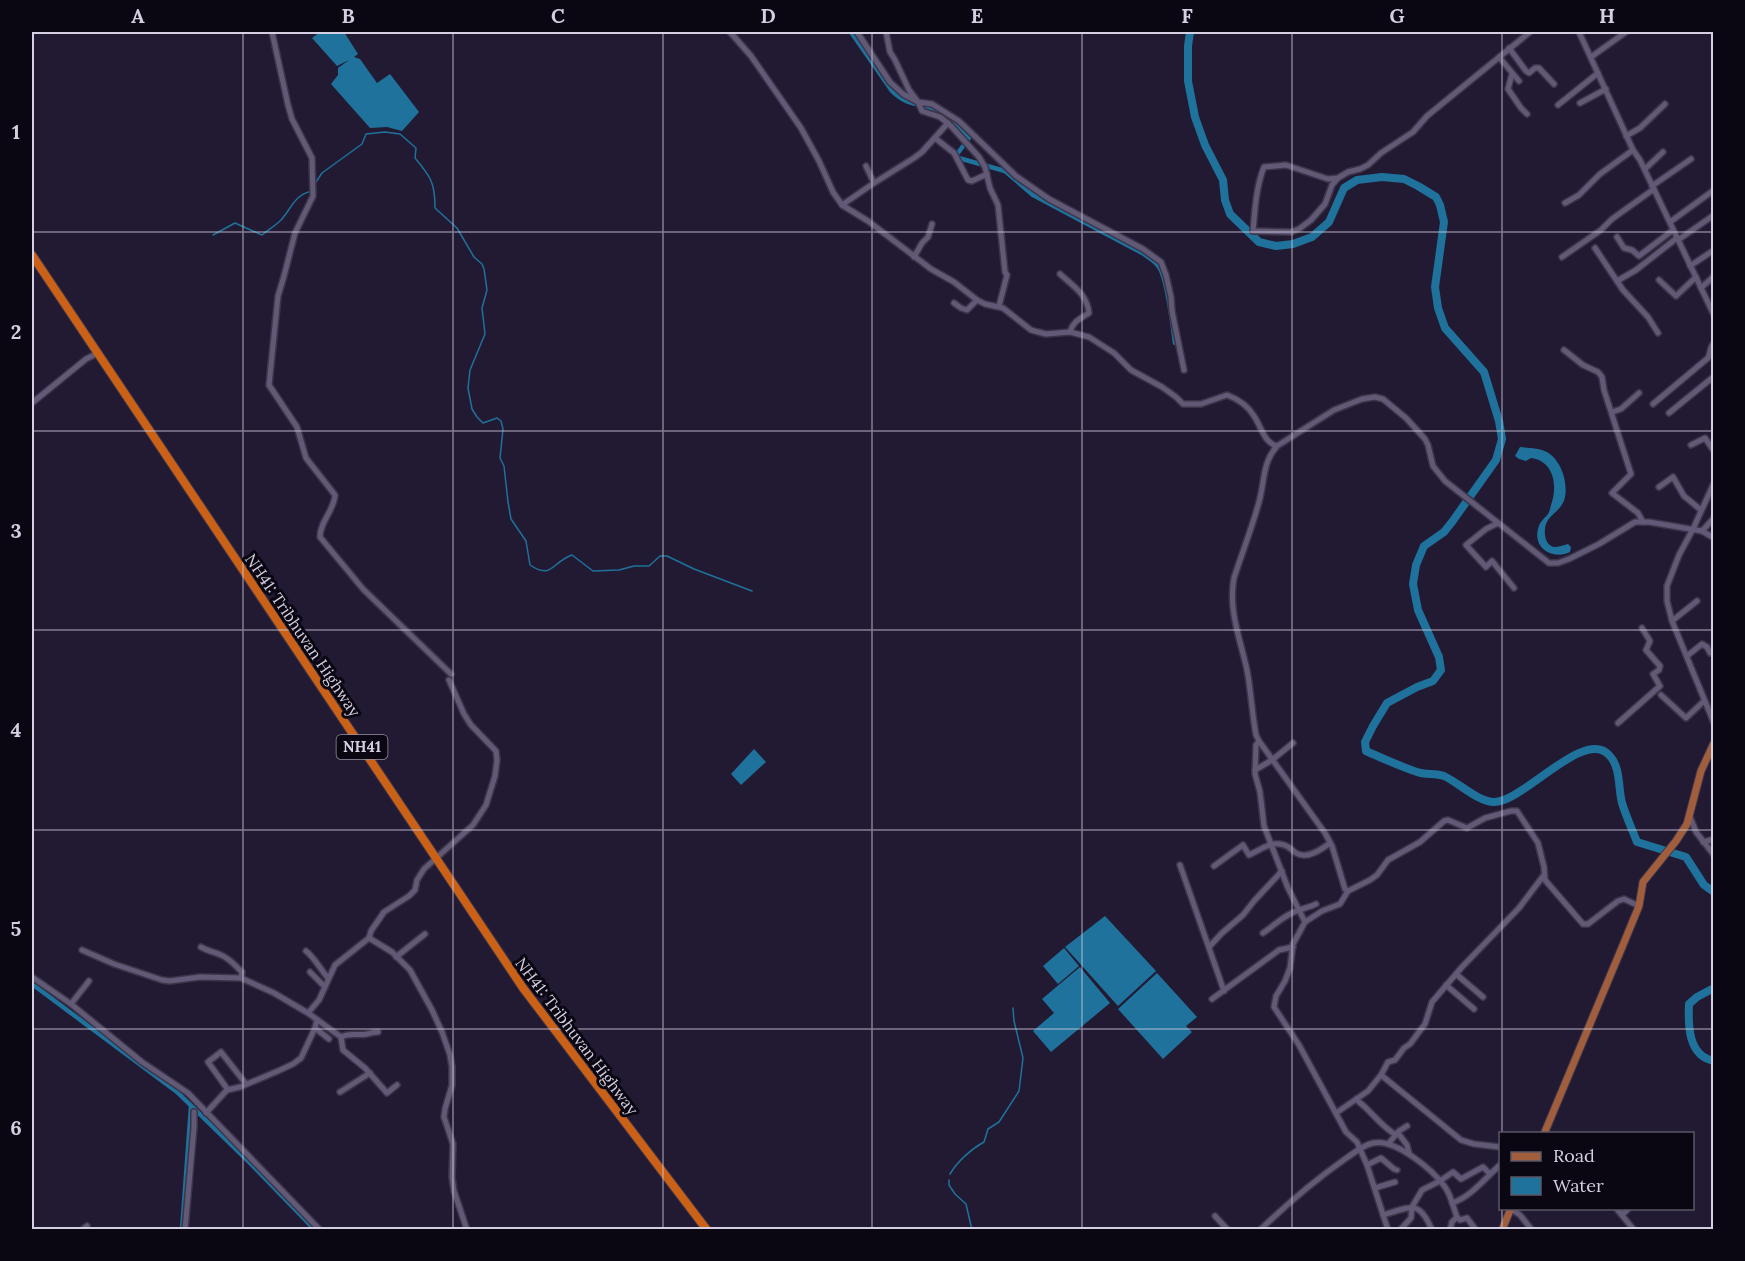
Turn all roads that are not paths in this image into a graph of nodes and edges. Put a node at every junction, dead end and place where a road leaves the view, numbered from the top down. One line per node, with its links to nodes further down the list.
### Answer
1 (272, 32): 103 (street)
2 (730, 32): 35 (street)
3 (857, 32): 16 (street)
4 (886, 32): 16 (street)
5 (1530, 32): 8 (street)
6 (1579, 32): 10 (street)
7 (1626, 32): 10 (street)
8 (1509, 48): 9 (street); 14 (street)
9 (1498, 57): 12 (street); 30 (street)
10 (1591, 57): 11 (street)
11 (1598, 73): 15 (street); 19 (street)
12 (1512, 74): 13 (street); 20 (street)
13 (1519, 81)
14 (1554, 84)
15 (1606, 89): 17 (street); 22 (street)
16 (918, 102): 21 (street); 63 (street)
17 (1580, 103)
18 (1665, 104): 22 (street)
19 (1558, 105)
20 (1527, 114)
21 (948, 123): 23 (street); 29 (street)
22 (1626, 136): 24 (street)
23 (935, 138): 29 (street); 31 (street)
24 (1633, 150): 28 (street); 34 (street)
25 (1663, 152): 28 (street)
26 (1691, 159): 32 (street)
27 (866, 166): 31 (street)
28 (1645, 169): 32 (street)
29 (987, 174): 56 (street)
30 (1338, 178): 30 (street)
31 (874, 183): 35 (street)
32 (1653, 187): 37 (street); 46 (street)
33 (1713, 190): 37 (street)
34 (1565, 203)
35 (842, 205): 45 (street)
36 (1713, 215): 41 (street)
37 (1670, 222): 39 (street)
38 (932, 224): 45 (street)
39 (1673, 230): 40 (street); 41 (street)
40 (1617, 237)
41 (1677, 239): 47 (street); 52 (street)
42 (1595, 248): 52 (street)
43 (1713, 250): 47 (street)
44 (32, 255): 62 (highway, NH41: Tribhuvan Highway / NH41)
45 (914, 257): 54 (street)
46 (1562, 257)
47 (1690, 266): 50 (street)
48 (1060, 274): 58 (street)
49 (1713, 276): 53 (street)
50 (1696, 277): 51 (street); 53 (street)
51 (1659, 280)
52 (1617, 281): 59 (street)
53 (1701, 288): 57 (street)
54 (977, 300): 55 (street); 56 (street)
55 (954, 303)
56 (999, 306): 58 (street)
57 (1713, 315)
58 (1070, 332): 71 (street)
59 (1658, 333)
60 (1713, 343): 67 (street)
61 (1564, 350): 68 (street)
62 (98, 353): 66 (street); 103 (highway, NH41: Tribhuvan Highway / NH41)
63 (1184, 370)
64 (1713, 379): 69 (street)
65 (1639, 393): 68 (street)
66 (32, 403)
67 (1653, 404)
68 (1612, 412): 77 (street)
69 (1669, 413)
70 (1692, 445): 72 (street)
71 (1277, 446): 78 (street); 92 (street)
72 (1713, 451)
73 (1713, 483): 75 (street)
74 (1659, 487): 75 (street)
75 (1701, 510): 79 (street)
76 (1713, 518): 80 (street)
77 (1643, 522): 78 (street); 79 (street)
78 (1498, 523): 82 (street)
79 (1693, 529): 80 (street); 84 (street)
80 (1701, 531): 81 (street)
81 (1713, 538)
82 (1514, 588)
83 (1697, 601): 84 (street)
84 (1672, 621): 87 (street)
85 (1642, 628): 90 (street)
86 (1710, 653): 87 (street)
87 (1687, 656): 89 (street)
88 (1661, 695): 89 (street)
89 (1704, 701): 91 (street)
90 (1618, 723)
91 (1713, 723)
92 (1259, 741): 95 (street); 96 (street)
93 (1293, 742): 95 (street)
94 (1713, 743): 97 (main road)
95 (1272, 760): 96 (street); 100 (street)
96 (1255, 770): 101 (street)
97 (1690, 817): 99 (street); 110 (main road)
98 (1713, 839): 99 (street)
99 (1703, 842): 102 (street)
100 (1330, 843): 101 (street); 108 (street)
101 (1272, 845): 105 (street); 106 (street)
102 (1713, 855)
103 (437, 859): 115 (street); 178 (highway, NH41: Tribhuvan Highway / NH41)
104 (1180, 865): 117 (street)
105 (1214, 866)
106 (1282, 871): 111 (street); 117 (street)
107 (1544, 875): 108 (street); 110 (street); 123 (street)
108 (1348, 891): 112 (street)
109 (1316, 904): 111 (street)
110 (1639, 906): 152 (main road)
111 (1299, 910): 112 (street); 113 (street)
112 (1305, 922): 118 (street)
113 (1263, 933)
114 (425, 934): 121 (street)
115 (369, 938): 121 (street); 126 (street)
116 (201, 946): 125 (street)
117 (1209, 947): 130 (street)
118 (1293, 947): 130 (street); 150 (street)
119 (82, 950): 125 (street)
120 (306, 951): 126 (street)
121 (396, 957): 177 (street)
122 (310, 972): 129 (street)
123 (1456, 974): 128 (street); 131 (street)
124 (32, 977): 133 (street)
125 (241, 978): 135 (street)
126 (328, 978): 129 (street)
127 (90, 981): 133 (street)
128 (1446, 985): 134 (street); 142 (street)
129 (325, 987): 135 (street)
130 (1224, 991): 132 (street)
131 (1483, 997)
132 (1212, 999)
133 (71, 1004): 149 (street)
134 (1474, 1009)
135 (308, 1013): 136 (street)
136 (317, 1020): 137 (street); 139 (street)
137 (315, 1028): 140 (street); 143 (street)
138 (378, 1032): 139 (street)
139 (340, 1037): 141 (street)
140 (329, 1039)
141 (370, 1073): 144 (street); 146 (street)
142 (1381, 1075): 147 (street); 155 (street)
143 (246, 1084): 145 (street); 149 (street)
144 (397, 1085)
145 (226, 1087)
146 (340, 1092)
147 (1356, 1099): 150 (street); 153 (street)
148 (194, 1112): 175 (street)
149 (206, 1113): 176 (street)
150 (1336, 1113): 156 (street)
151 (1407, 1125): 153 (street)
152 (1545, 1132)
153 (1397, 1134): 154 (street); 157 (street)
154 (1388, 1144): 156 (street); 157 (street)
155 (1499, 1147)
156 (1360, 1148): 158 (street); 180 (street)
157 (1409, 1153): 162 (street)
158 (1368, 1165): 160 (street); 164 (street)
159 (1499, 1166): 161 (street)
160 (1397, 1170)
161 (1490, 1174): 162 (street); 165 (street)
162 (1440, 1181): 165 (street); 166 (street)
163 (1395, 1182): 164 (street)
164 (1375, 1188): 171 (street)
165 (1452, 1203): 174 (street)
166 (1413, 1207): 171 (street); 182 (street); 183 (street)
167 (1511, 1210): 186 (main road)
168 (1512, 1210): 187 (street)
169 (1617, 1210): 172 (street)
170 (1628, 1210): 172 (street)
171 (1383, 1215): 181 (street)
172 (1622, 1215): 188 (street)
173 (1215, 1216): 179 (street)
174 (1457, 1216): 184 (street); 185 (street)
175 (186, 1230)
176 (320, 1230)
177 (467, 1230)
178 (707, 1230)
179 (1228, 1230)
180 (1260, 1230)
181 (1388, 1230)
182 (1400, 1230)
183 (1432, 1230)
184 (1450, 1230)
185 (1476, 1230)
186 (1502, 1230)
187 (1532, 1230)
188 (1634, 1230)

